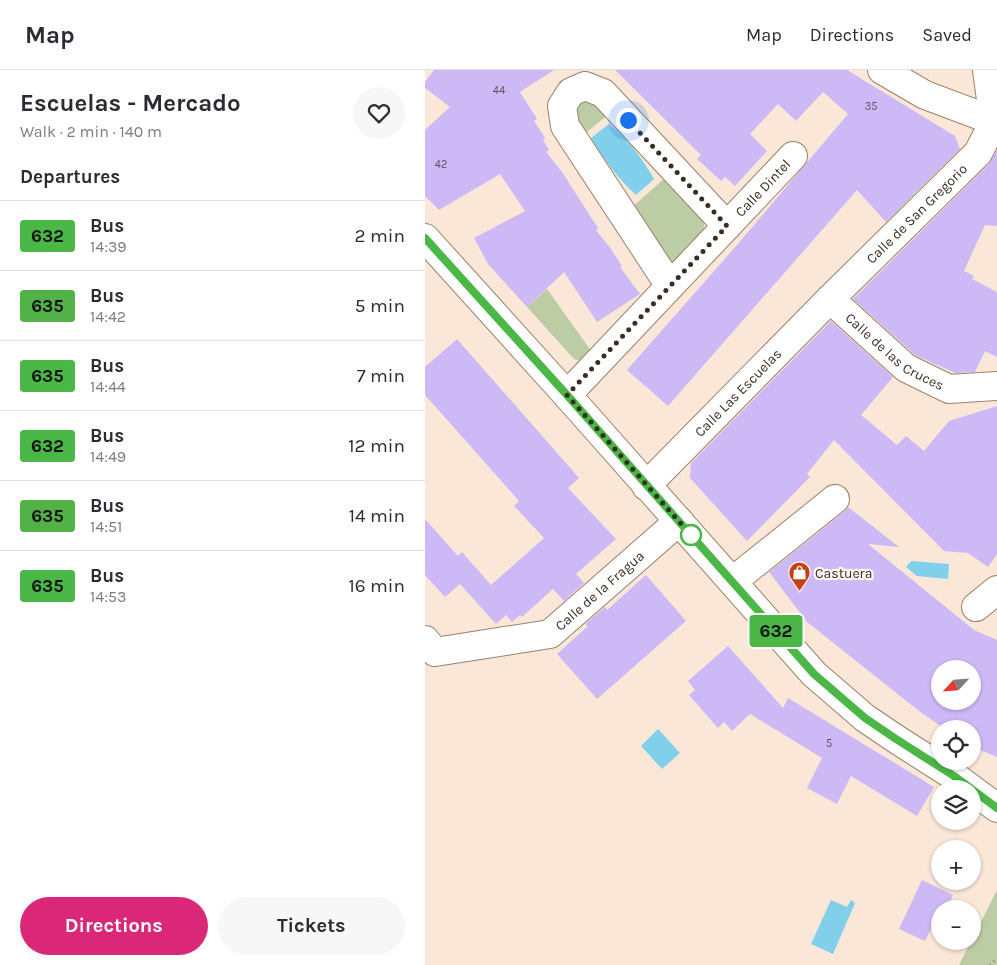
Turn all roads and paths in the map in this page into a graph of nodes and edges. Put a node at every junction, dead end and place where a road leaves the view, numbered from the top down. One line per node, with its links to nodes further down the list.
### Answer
1 (882, 70): 3 (street)
2 (987, 70): 3 (street)
3 (996, 122): 8 (street, Calle de San Gregorio)
4 (793, 156): 5 (street, Calle Dintel)
5 (727, 226): 7 (street, Calle Dintel); 7 (street)
6 (425, 238): 10 (street)
7 (670, 286): 10 (street, Calle Dintel)
8 (830, 299): 9 (street, Calle de las Cruces); 11 (street, Calle Las Escuelas)
9 (997, 386)
10 (567, 395): 11 (street)
11 (646, 486): 13 (street)
12 (835, 499): 14 (street)
13 (679, 521): 14 (street); 15 (street, Calle de la Fragua)
14 (733, 581): 16 (street)
15 (425, 640)
16 (997, 808)
17 (997, 958): 18 (path)
18 (990, 965)

